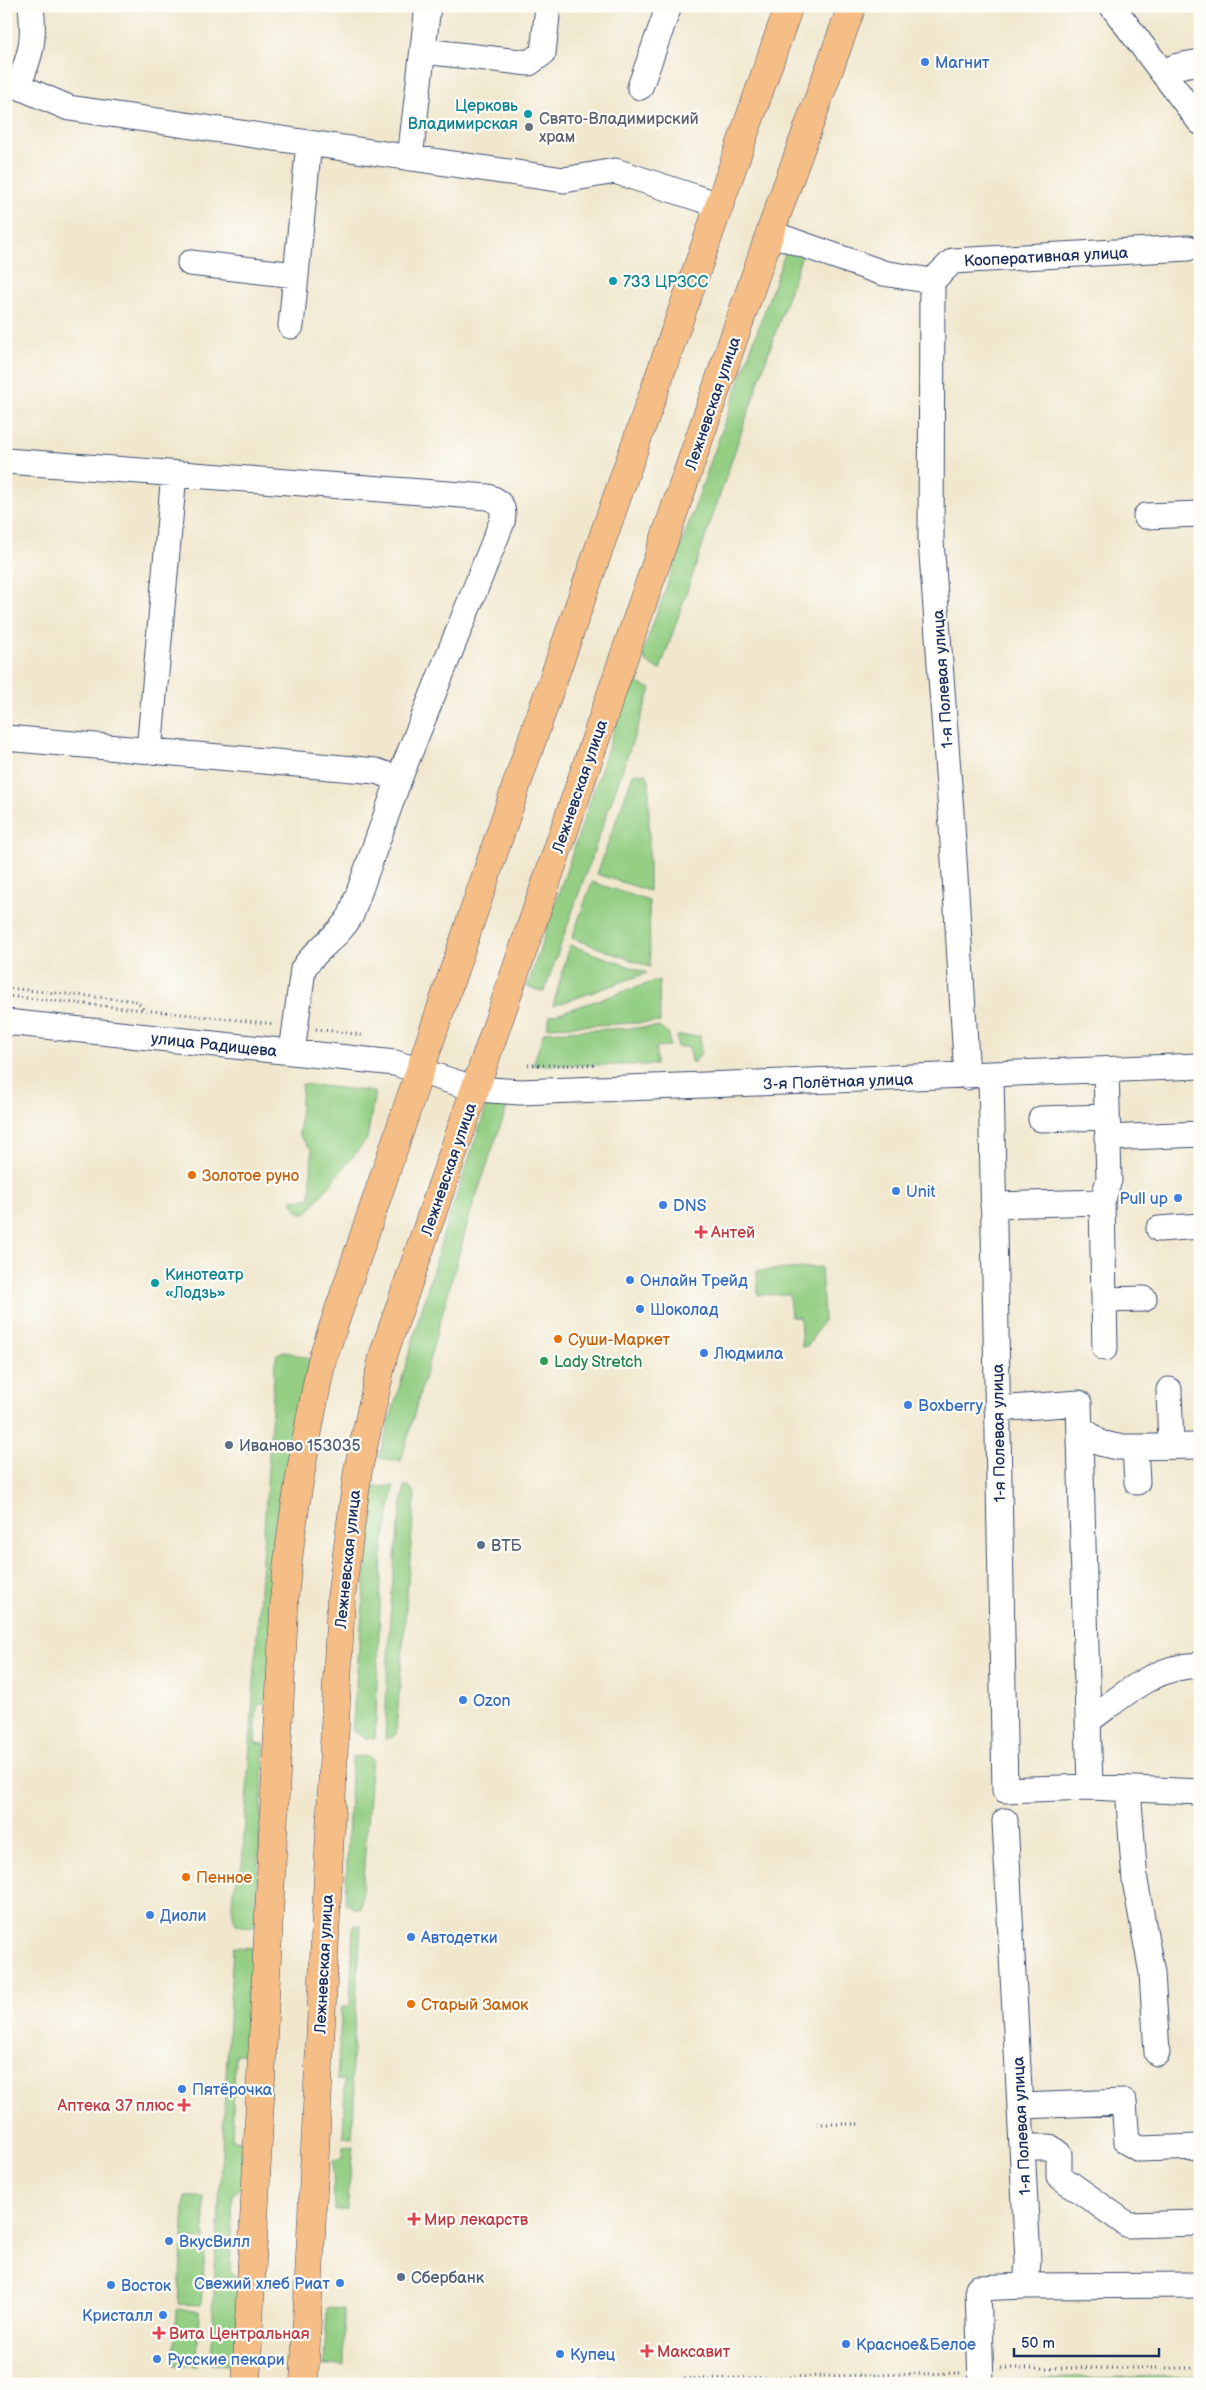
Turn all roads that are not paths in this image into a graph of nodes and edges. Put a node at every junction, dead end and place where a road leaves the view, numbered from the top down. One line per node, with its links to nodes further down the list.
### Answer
1 (31, 6): 11 (street)
2 (428, 6): 8 (street)
3 (548, 6): 8 (street)
4 (670, 6): 12 (street)
5 (789, 6): 16 (highway)
6 (852, 6): 17 (highway, Лежневская улица)
7 (1112, 6): 10 (street)
8 (422, 51): 15 (street)
9 (1200, 62): 10 (street)
10 (1162, 72): 13 (street)
11 (12, 84): 14 (street)
12 (640, 87)
13 (1200, 122)
14 (309, 143): 15 (street); 20 (street)
15 (410, 158): 16 (street)
16 (719, 205): 33 (highway)
17 (770, 233): 21 (street); 36 (highway, Лежневская улица)
18 (1188, 248): 21 (street, Кооперативная улица)
19 (190, 263): 20 (street)
20 (296, 275): 22 (street)
21 (932, 281): 35 (street, 1-я Полевая улица)
22 (291, 326)
23 (6, 461): 24 (street)
24 (174, 474): 28 (street); 29 (street)
25 (1200, 514): 26 (street)
26 (1146, 516)
27 (6, 738): 28 (street)
28 (149, 751): 29 (street)
29 (398, 779): 31 (street)
30 (6, 1022): 31 (street, улица Радищева)
31 (292, 1052): 33 (street, улица Радищева)
32 (1200, 1066): 34 (street, 3-я Полётная улица)
33 (420, 1071): 36 (street, улица Радищева); 68 (highway)
34 (1106, 1071): 35 (street, 3-я Полётная улица); 38 (street)
35 (979, 1076): 36 (street, 3-я Полётная улица); 41 (street, 1-я Полевая улица)
36 (476, 1090): 69 (highway, Лежневская улица)
37 (1041, 1119): 38 (street)
38 (1107, 1128): 39 (street); 40 (street)
39 (1200, 1134)
40 (1102, 1202): 41 (street); 45 (street)
41 (993, 1205): 48 (street, 1-я Полевая улица)
42 (1200, 1226): 43 (street)
43 (1159, 1229)
44 (1144, 1299): 45 (street)
45 (1104, 1300): 46 (street)
46 (1105, 1348)
47 (1169, 1390): 50 (street)
48 (997, 1408): 49 (street); 56 (street, 1-я Полевая улица)
49 (1081, 1428): 52 (street); 55 (street)
50 (1171, 1446): 51 (street); 52 (street)
51 (1200, 1446)
52 (1135, 1447): 53 (street)
53 (1137, 1482)
54 (1200, 1665): 55 (street)
55 (1088, 1721): 56 (street)
56 (1090, 1787): 57 (street)
57 (1128, 1789): 58 (street); 60 (street)
58 (1200, 1792)
59 (1005, 1821): 61 (street, 1-я Полевая улица)
60 (1157, 2053)
61 (1021, 2106): 62 (street, 1-я Полевая улица); 63 (street)
62 (1023, 2147): 64 (street); 66 (street, 1-я Полевая улица)
63 (1200, 2147)
64 (1200, 2223)
65 (1200, 2285): 66 (street)
66 (1026, 2286): 67 (street)
67 (980, 2376)
68 (246, 2384)
69 (304, 2384)

